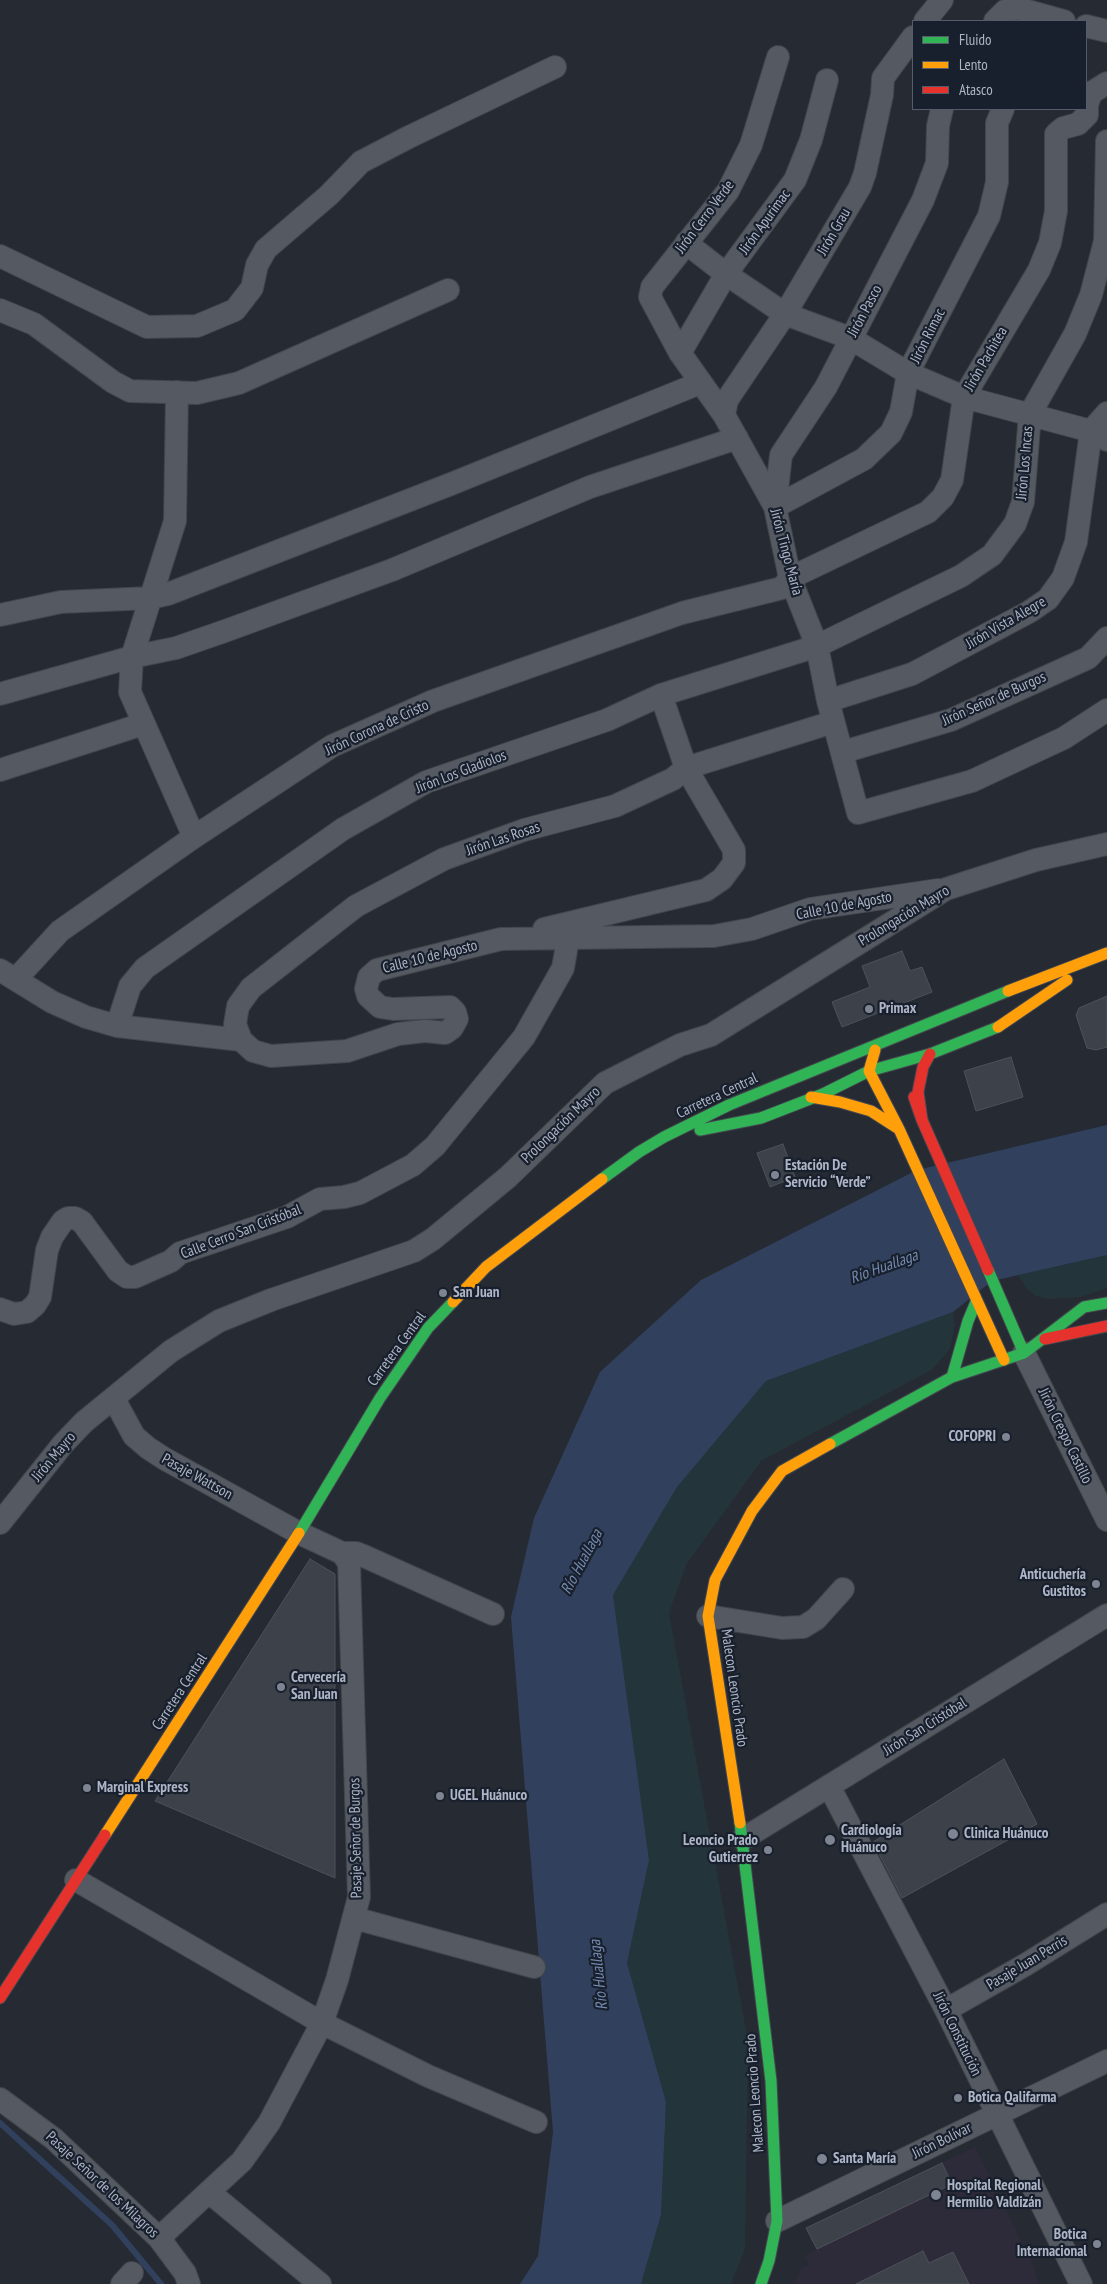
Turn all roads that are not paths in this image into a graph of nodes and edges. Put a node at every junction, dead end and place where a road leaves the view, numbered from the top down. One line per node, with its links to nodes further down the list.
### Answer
1 (942, 0): 3 (street)
2 (1055, 19): 4 (street)
3 (926, 20)
4 (996, 20)
5 (1087, 26): 6 (street)
6 (1107, 30)
7 (912, 38): 24 (street, Jirón Grau)
8 (778, 57): 17 (street, Jirón Cerro Verde)
9 (555, 67): 19 (street)
10 (1087, 78): 12 (street)
11 (827, 80): 20 (street, Jirón Apurimac)
12 (1107, 83): 30 (street, Jirón Pachitea)
13 (942, 110): 25 (street, Jirón Pasco)
14 (1003, 110): 27 (street, Jirón Rimac)
15 (1107, 136): 16 (street, Jirón Los Incas)
16 (1107, 141): 18 (street, Jirón Los Incas)
17 (686, 242): 20 (street); 21 (street, Jirón Cerro Verde)
18 (1106, 242): 31 (street, Jirón Los Incas)
19 (0, 256)
20 (726, 274): 24 (street); 26 (street, Jirón Apurimac)
21 (652, 287): 26 (street, Jirón Tingo María)
22 (448, 290): 29 (street)
23 (0, 310): 29 (street)
24 (785, 314): 25 (street); 33 (street, Jirón Grau)
25 (850, 338): 27 (street); 36 (street, Jirón Pasco)
26 (680, 353): 28 (street, Jirón Tingo María)
27 (908, 372): 30 (street); 36 (street, Jirón Rimac)
28 (700, 383): 33 (street, Jirón Tingo María); 38 (street)
29 (177, 392): 38 (street)
30 (964, 397): 31 (street); 37 (street, Jirón Pachitea)
31 (1030, 414): 34 (street); 41 (street, Jirón Los Incas)
32 (1107, 414): 34 (street)
33 (724, 415): 35 (street, Jirón Tingo María)
34 (1099, 436): 46 (street, Jirón Vista Alegre)
35 (737, 438): 36 (street, Jirón Tingo María); 42 (street)
36 (775, 506): 37 (street, Jirón Tingo María)
37 (790, 578): 41 (street, Jirón Tingo María); 51 (street, Jirón Corona de Cristo)
38 (150, 598): 39 (street); 42 (street)
39 (0, 614)
40 (1107, 638): 48 (street, Jirón Señor de Burgos)
41 (817, 646): 44 (street, Jirón Los Gladiolos); 46 (street, Jirón Tingo María)
42 (132, 657): 43 (street); 47 (street)
43 (0, 694)
44 (661, 695): 49 (street); 58 (street, Jirón Los Gladiolos)
45 (1107, 710): 48 (street, Jirón Tingo María)
46 (831, 712): 48 (street, Jirón Tingo María); 49 (street, Jirón Las Rosas)
47 (143, 724): 50 (street); 51 (street)
48 (843, 752)
49 (686, 768): 55 (street); 59 (street, Jirón Las Rosas)
50 (0, 770)
51 (194, 837): 57 (street, Jirón Corona de Cristo)
52 (1107, 844): 53 (street, Prolongación Mayro)
53 (946, 889): 54 (street, Calle 10 de Agosto); 73 (street, Prolongación Mayro)
54 (568, 938): 55 (street, Calle 10 de Agosto); 69 (street, Calle Cerro San Cristóbal)
55 (501, 939): 59 (street, Calle 10 de Agosto)
56 (1106, 953): 60 (main road, Carretera Central); 61 (main road)
57 (8, 974): 58 (street, Calle 10 de Agosto)
58 (117, 1026): 59 (street, Calle 10 de Agosto)
59 (241, 1040)
60 (878, 1043): 62 (main road); 63 (main road); 66 (main road, Carretera Central)
61 (930, 1054): 62 (main road); 65 (main road)
62 (905, 1069): 63 (main road); 65 (main road)
63 (869, 1071): 64 (main road); 65 (main road)
64 (811, 1098): 65 (main road); 66 (main road)
65 (910, 1124): 67 (main road); 71 (main road)
66 (664, 1137): 77 (main road, Carretera Central)
67 (975, 1300): 71 (main road); 72 (main road)
68 (1107, 1303): 71 (main road)
69 (0, 1309)
70 (1107, 1326): 71 (main road, Malecon Leoncio Prado)
71 (1022, 1351): 72 (main road, Malecon Leoncio Prado); 75 (street, Jirón Crespo Castillo)
72 (952, 1378): 82 (main road, Malecon Leoncio Prado)
73 (114, 1399): 74 (street, Jirón Mayro); 77 (street, Pasaje Wattson)
74 (8, 1499): 76 (street, Jirón Mayro)
75 (1107, 1520)
76 (0, 1523)
77 (299, 1533): 78 (street); 85 (main road, Carretera Central)
78 (342, 1553): 80 (street); 87 (street, Pasaje Señor de Burgos)
79 (843, 1589): 82 (street)
80 (493, 1614)
81 (1107, 1615): 83 (street, Jirón San Cristóbal)
82 (708, 1616): 84 (main road, Malecon Leoncio Prado)
83 (828, 1786): 84 (street, Jirón San Cristóbal); 90 (street, Jirón Constitución)
84 (743, 1839): 97 (main road, Malecon Leoncio Prado)
85 (76, 1880): 89 (main road, Carretera Central); 91 (street)
86 (1107, 1914): 90 (street, Pasaje Juan Perris)
87 (354, 1918): 88 (street); 91 (street, Pasaje Señor de Burgos)
88 (534, 1967)
89 (0, 1998)
90 (946, 2010): 94 (street, Jirón Constitución)
91 (322, 2023): 95 (street); 96 (street, Pasaje Señor de Burgos)
92 (1107, 2061): 94 (street, Jirón Bolívar)
93 (0, 2099): 98 (street, Pasaje Señor de los Milagros)
94 (996, 2115): 97 (street, Jirón Bolívar); 102 (street, Jirón Constitución)
95 (536, 2122)
96 (209, 2192): 98 (street, Pasaje Señor de Burgos); 100 (street)
97 (777, 2221): 101 (main road, Malecon Leoncio Prado)
98 (159, 2238): 99 (street, Pasaje Señor de los Milagros)
99 (189, 2284)
100 (320, 2284)
101 (761, 2284)
102 (1081, 2284)

